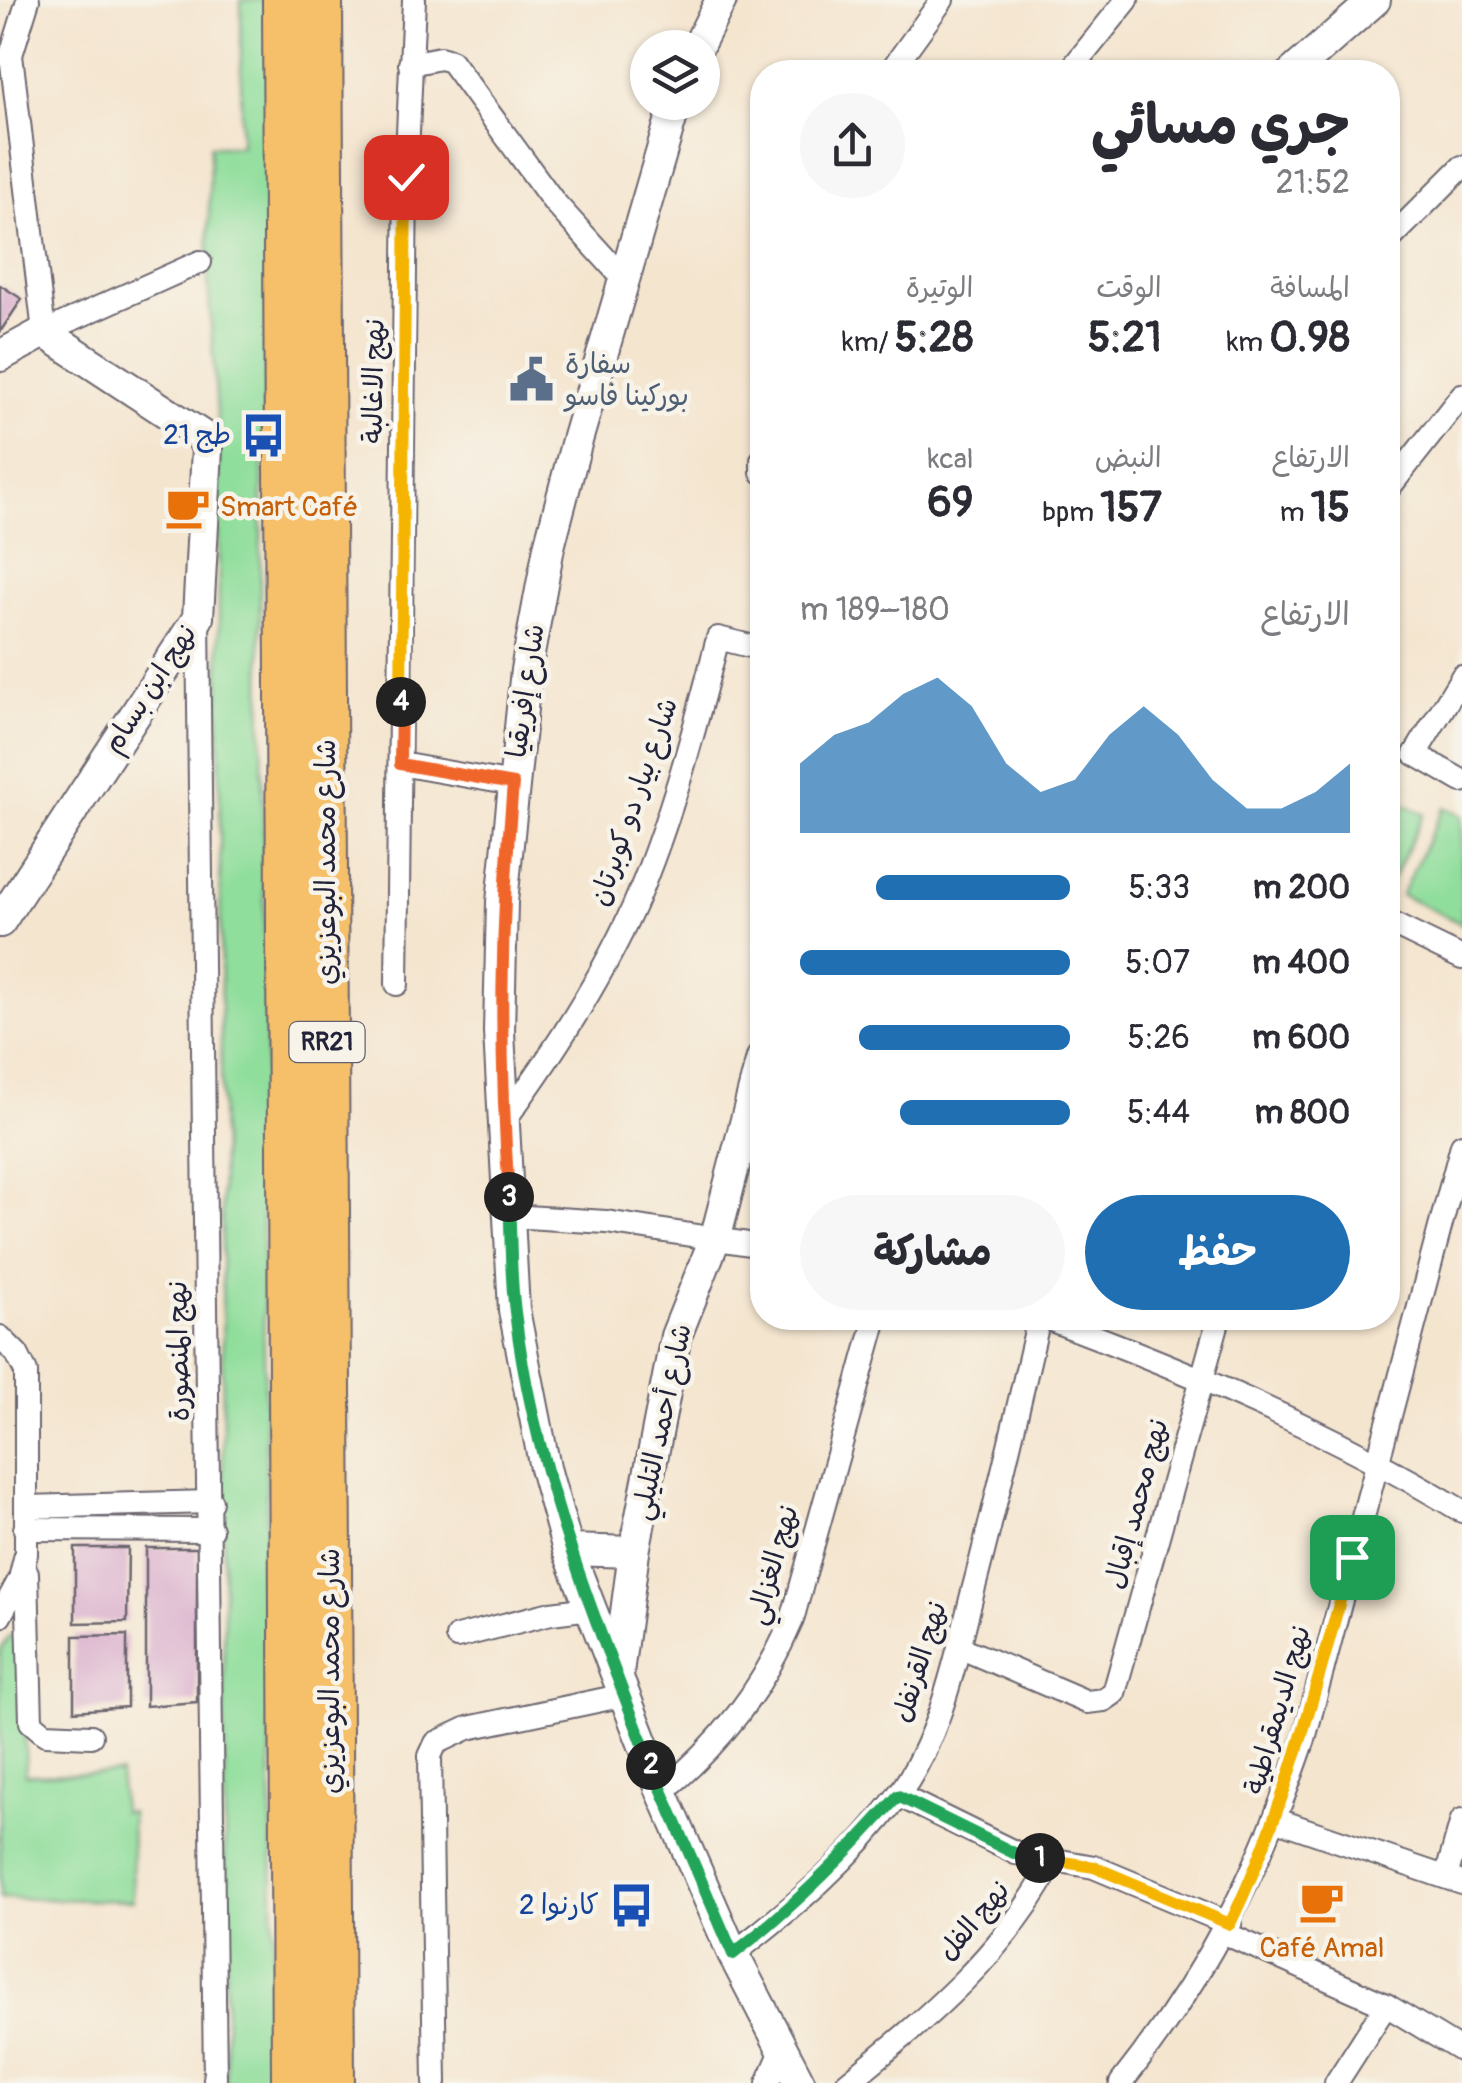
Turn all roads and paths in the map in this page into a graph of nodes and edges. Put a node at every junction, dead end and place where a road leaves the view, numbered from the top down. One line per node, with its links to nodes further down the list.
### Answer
1 (28, 0): 10 (street)
2 (284, 0): 72 (highway, شارع محمد البوعزيزي / RR21)
3 (321, 0): 73 (highway, شارع محمد البوعزيزي / RR21)
4 (414, 0): 14 (street, نهج الاغالبة)
5 (720, 0): 9 (street)
6 (942, 0): 11 (street)
7 (1127, 0): 12 (street)
8 (1375, 0): 13 (street)
9 (706, 30)
10 (5, 52): 20 (street)
11 (899, 60)
12 (1079, 60)
13 (1307, 60)
14 (410, 64): 19 (street); 27 (street, نهج الاغالبة)
15 (670, 120): 19 (street, شارع إفريقيا)
16 (1462, 167): 17 (street)
17 (1400, 229)
18 (200, 262): 20 (street)
19 (622, 277): 29 (street, شارع إفريقيا)
20 (44, 332): 21 (street); 24 (street, نهج ابن بسام)
21 (0, 356)
22 (1462, 395): 23 (street)
23 (1400, 474)
24 (198, 618): 30 (street, نهج ابن بسام); 47 (street, نهج المنصورة)
25 (750, 647): 35 (street, شارع بيار دو كوبرتان)
26 (1462, 677): 28 (street)
27 (400, 764): 29 (street); 33 (street, نهج الاغالبة)
28 (1462, 781)
29 (513, 784): 35 (street, شارع إفريقيا)
30 (0, 922)
31 (1400, 928): 32 (street)
32 (1462, 958)
33 (397, 984)
34 (750, 1104): 38 (street, شارع أحمد التليلي)
35 (504, 1120): 37 (street, شارع إفريقيا)
36 (1462, 1146): 46 (street, نهج الديمقراطية)
37 (510, 1216): 38 (street); 51 (street, شارع إفريقيا)
38 (716, 1236): 39 (street); 52 (street, شارع أحمد التليلي)
39 (750, 1243)
40 (873, 1330): 60 (street, نهج الغزالي)
41 (1039, 1330): 57 (street, نهج القرنفل)
42 (1075, 1330): 45 (street)
43 (1215, 1330): 45 (street, نهج محمد إقبال)
44 (0, 1337): 49 (street)
45 (1202, 1376): 46 (street); 57 (street, نهج محمد إقبال)
46 (1378, 1460): 48 (street); 62 (street, نهج الديمقراطية)
47 (211, 1502): 49 (street); 50 (street, نهج المنصورة)
48 (1462, 1511)
49 (26, 1518): 50 (street); 53 (street)
50 (212, 1530): 71 (street, نهج المنصورة)
51 (568, 1550): 52 (street); 54 (street, شارع إفريقيا)
52 (634, 1552): 58 (street, شارع أحمد التليلي)
53 (26, 1554): 55 (street); 59 (street)
54 (591, 1608): 56 (street); 58 (street, شارع إفريقيا)
55 (0, 1616)
56 (456, 1637)
57 (959, 1647): 61 (street, نهج القرنفل)
58 (621, 1685): 60 (street, شارع إفريقيا); 74 (street)
59 (91, 1736)
60 (662, 1792): 67 (street, شارع إفريقيا)
61 (898, 1796): 64 (street, نهج الفل); 67 (street, نهج القرنفل)
62 (1277, 1820): 65 (street); 66 (street, نهج الديمقراطية)
63 (1462, 1820): 65 (street)
64 (1053, 1860): 66 (street); 77 (street, نهج الفل)
65 (1454, 1880)
66 (1227, 1929): 68 (street); 78 (street, نهج الديمقراطية)
67 (733, 1954): 69 (street, شارع إفريقيا)
68 (1386, 2005): 70 (street); 79 (street)
69 (782, 2051): 75 (street); 76 (street, شارع إفريقيا)
70 (1462, 2051)
71 (216, 2083)
72 (294, 2083)
73 (334, 2083)
74 (435, 2083)
75 (768, 2083)
76 (800, 2083)
77 (847, 2083)
78 (1121, 2083)
79 (1336, 2083)

